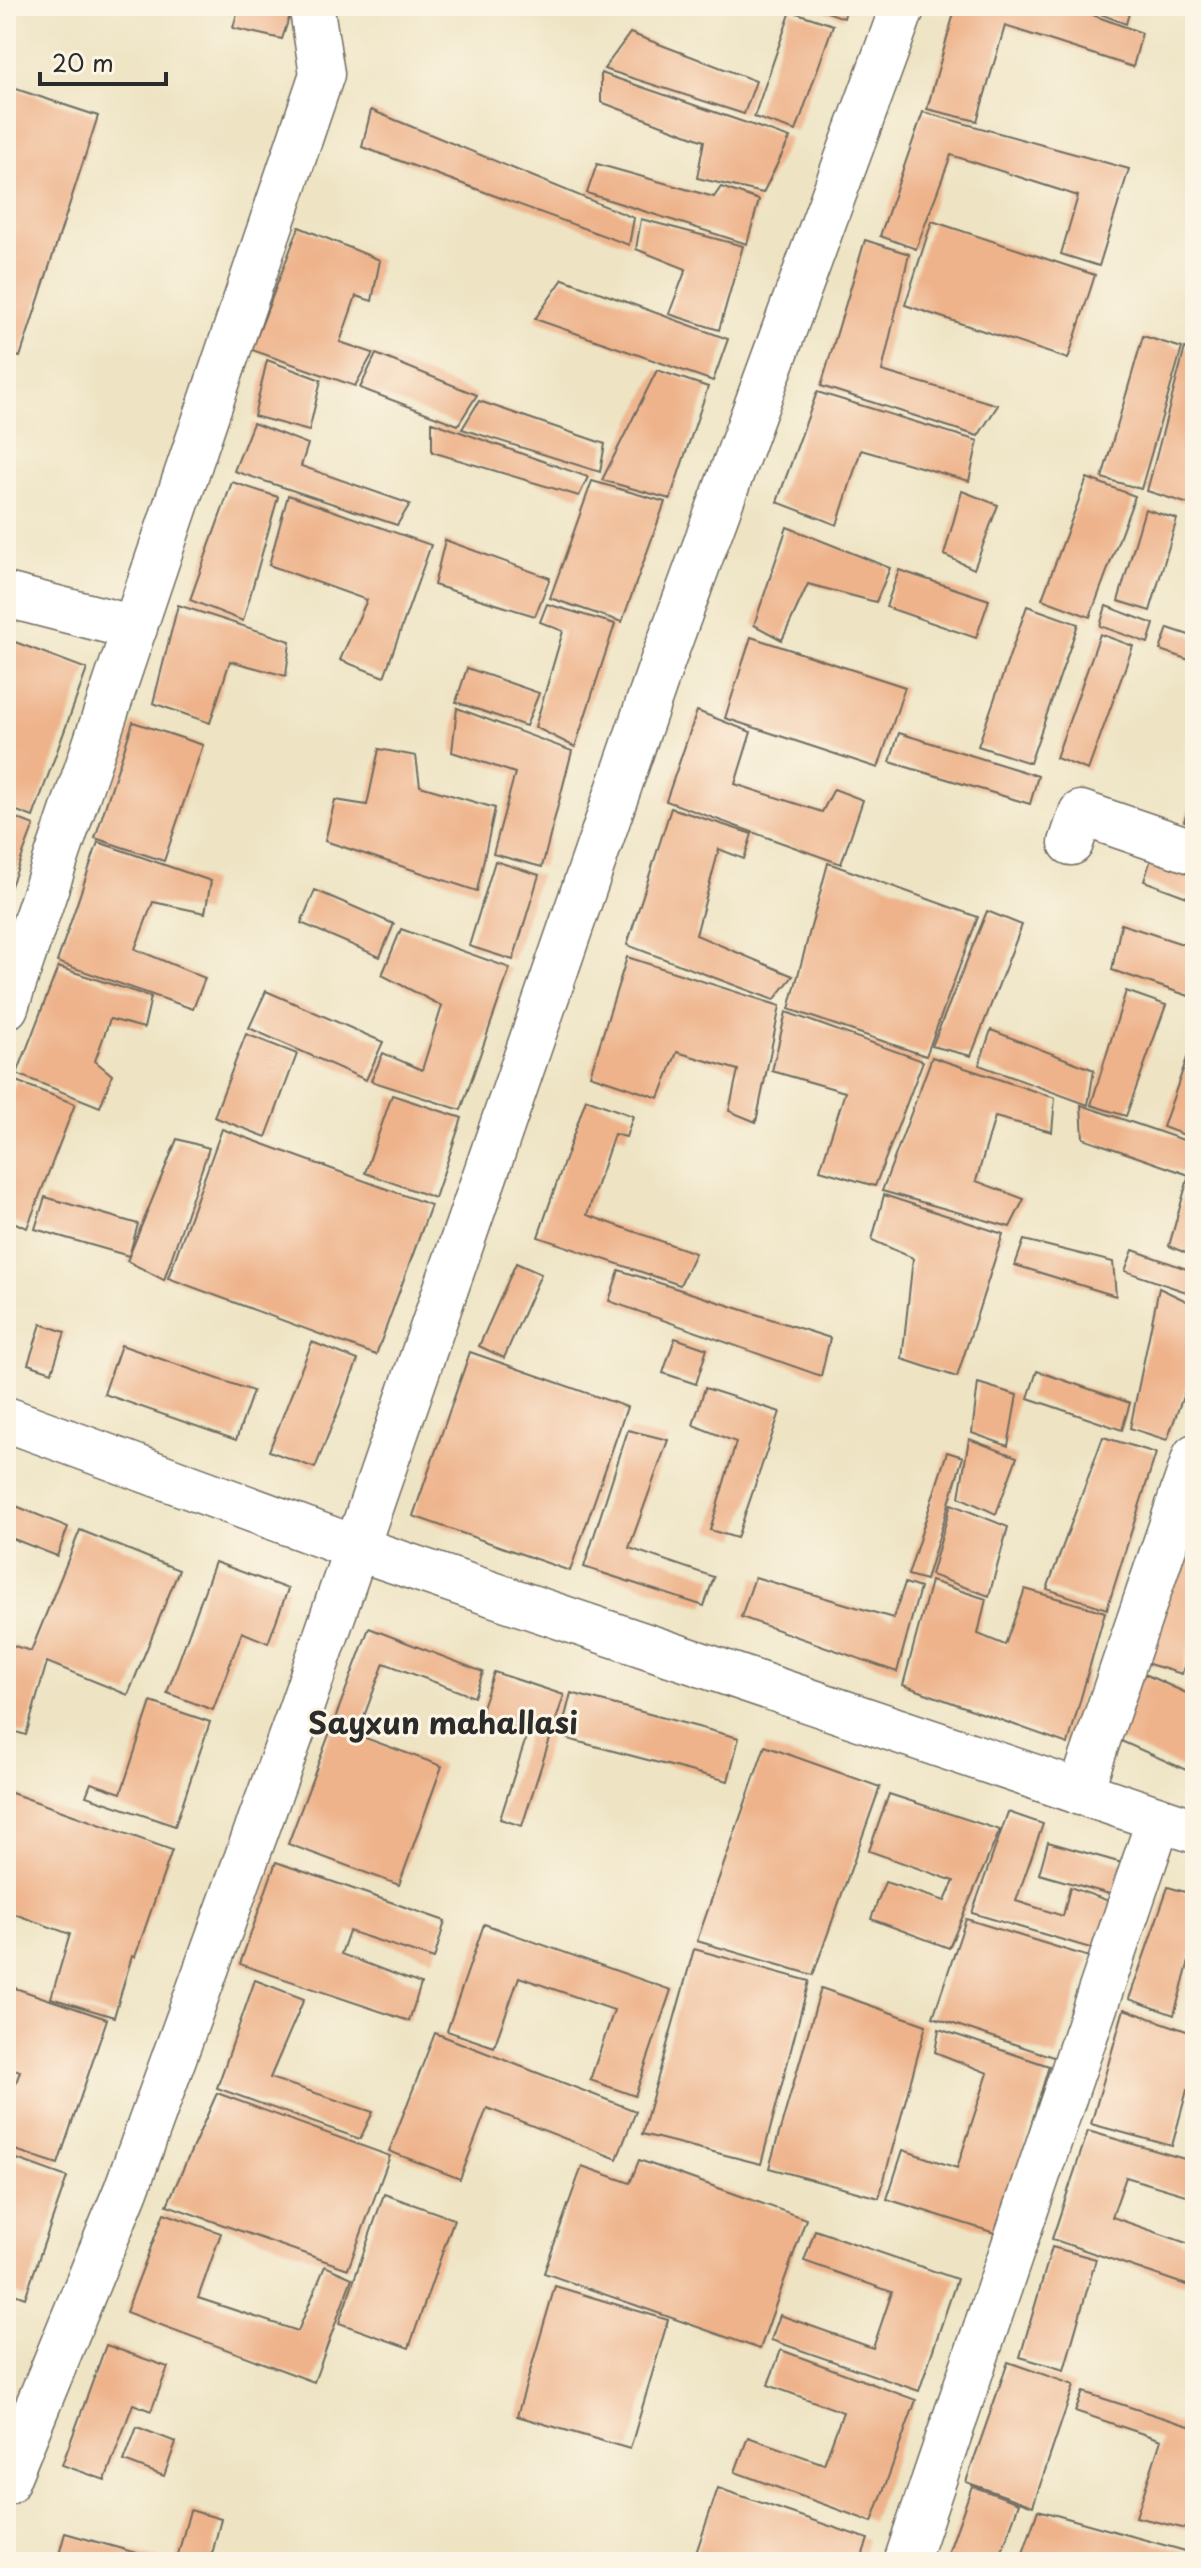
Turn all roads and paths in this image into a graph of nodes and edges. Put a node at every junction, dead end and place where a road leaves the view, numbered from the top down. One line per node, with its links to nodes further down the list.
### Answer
1 (313, 6): 4 (street)
2 (903, 6): 10 (street)
3 (6, 595): 4 (street)
4 (135, 628): 7 (street)
5 (1071, 843): 6 (street)
6 (1195, 852)
7 (6, 1007)
8 (6, 1419): 10 (street)
9 (1195, 1456): 11 (street)
10 (356, 1548): 11 (street); 13 (street)
11 (1080, 1793): 12 (street)
12 (1177, 1825): 14 (street)
13 (6, 2483)
14 (906, 2562)

